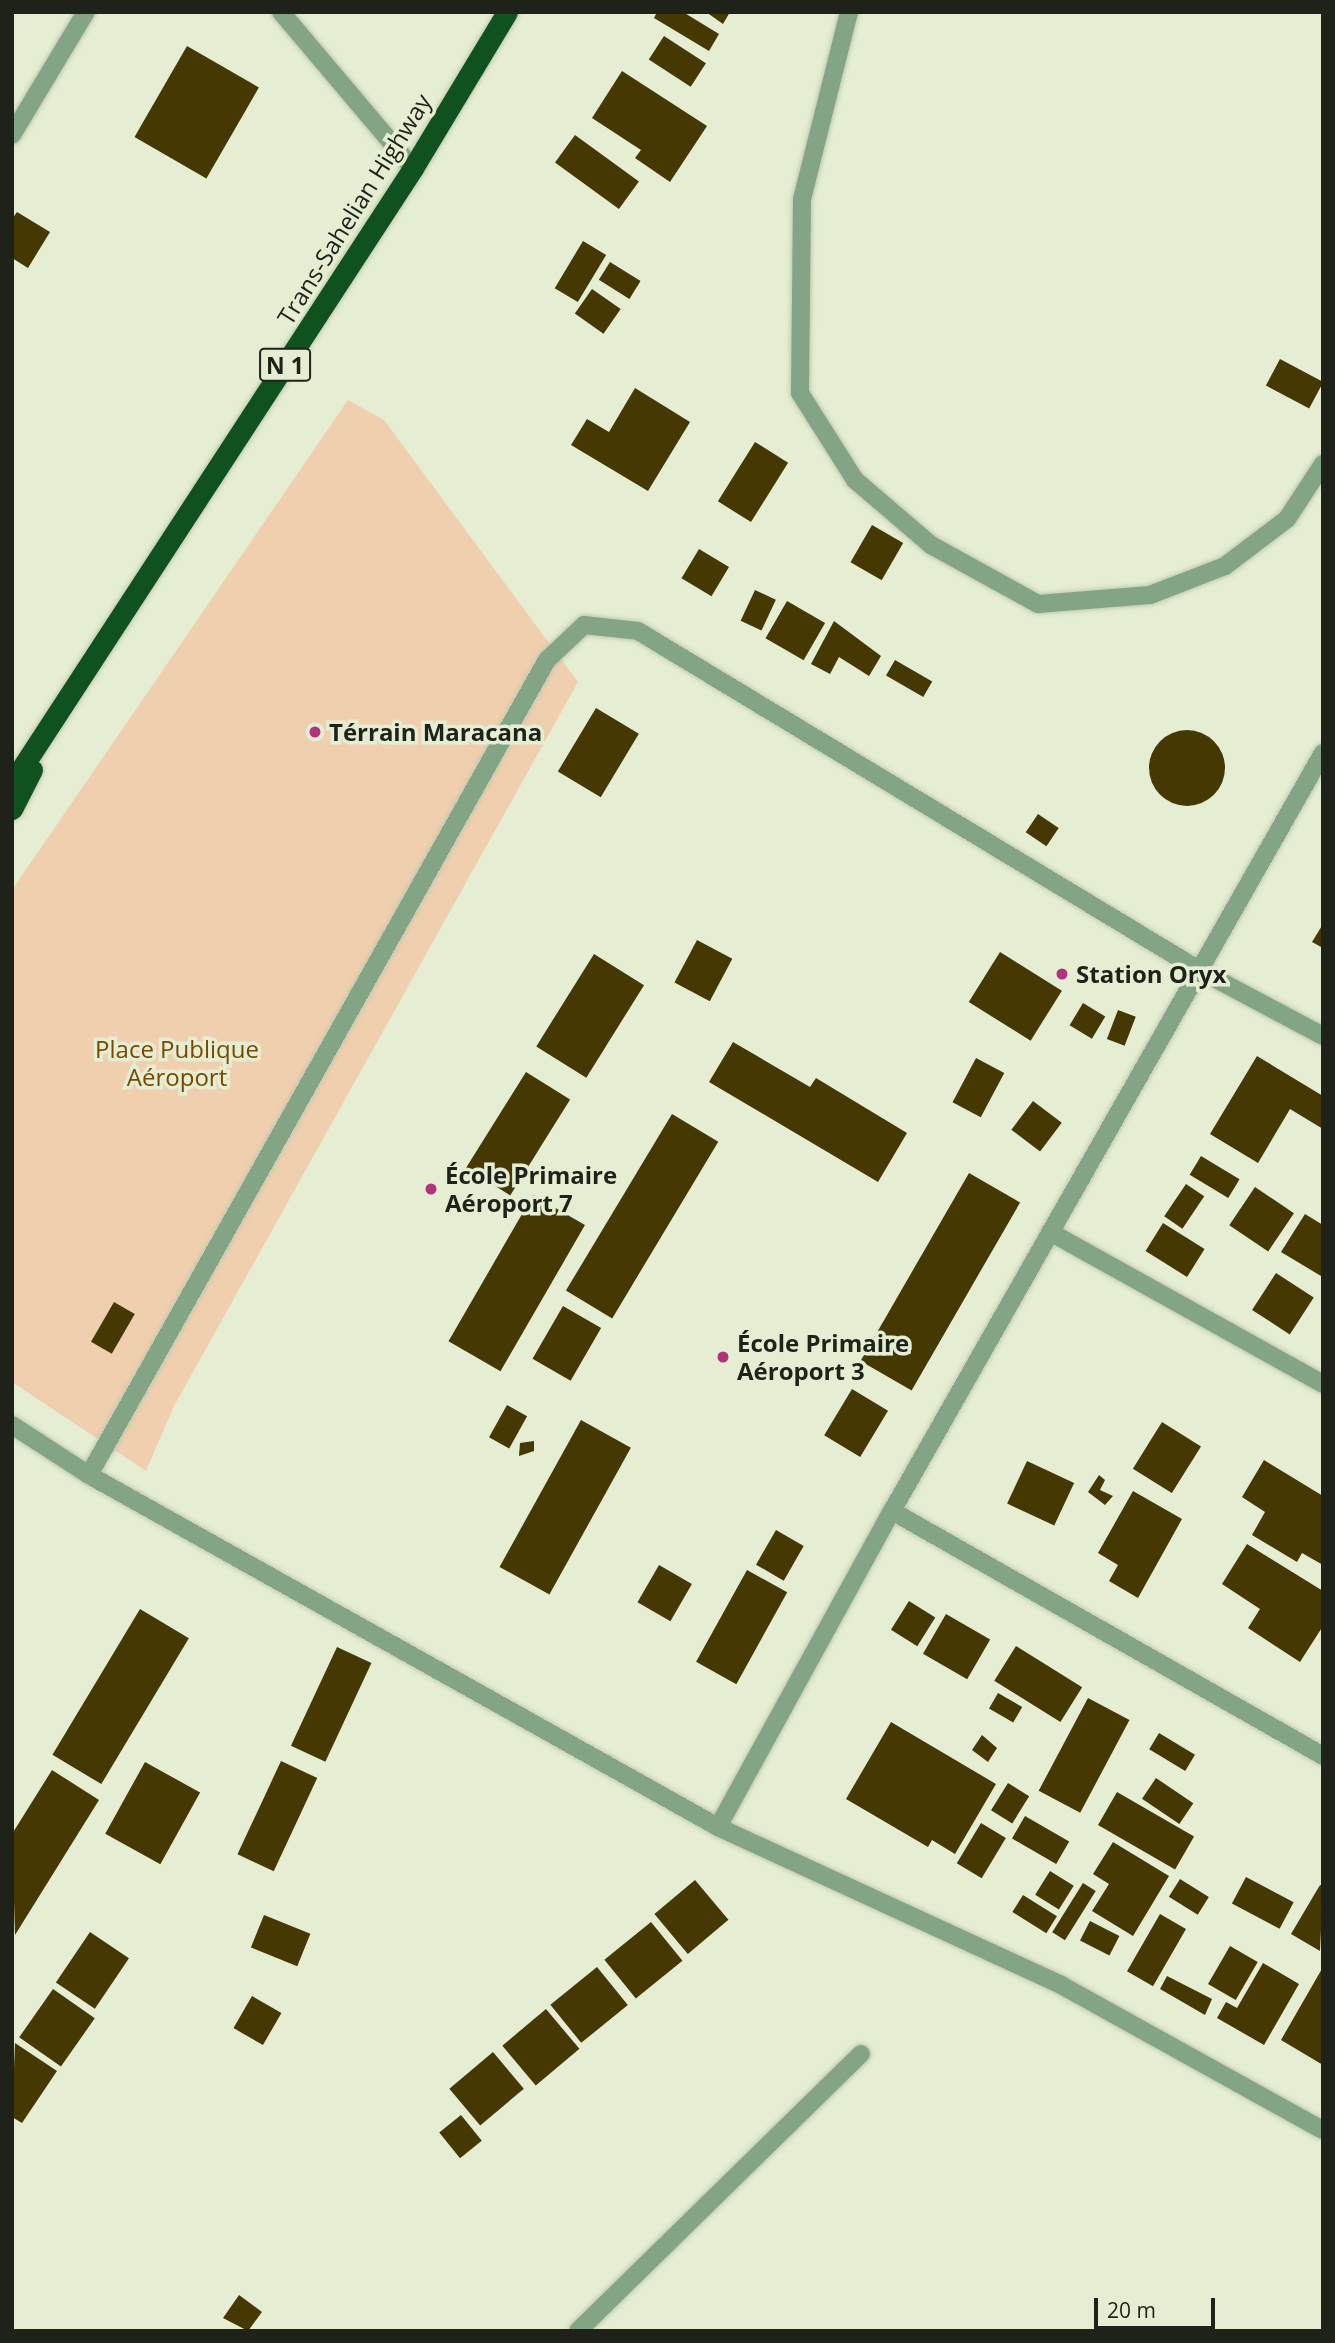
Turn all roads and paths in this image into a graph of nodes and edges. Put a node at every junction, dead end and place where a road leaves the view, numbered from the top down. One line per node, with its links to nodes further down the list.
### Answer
1 (86, 12): 5 (street)
2 (281, 12): 6 (street)
3 (508, 12): 6 (highway, Trans-Sahelian Highway / N 1)
4 (849, 12): 7 (street)
5 (12, 135)
6 (413, 168): 8 (highway, Trans-Sahelian Highway / N 1)
7 (1323, 464)
8 (59, 714): 10 (highway, Trans-Sahelian Highway / N 1); 11 (highway, Trans-Sahelian Highway / N 1)
9 (1323, 753): 12 (street)
10 (12, 783)
11 (12, 809)
12 (1199, 970): 13 (street); 14 (street); 17 (street)
13 (1323, 1035)
14 (1050, 1232): 15 (street); 18 (street)
15 (1323, 1384)
16 (12, 1424): 17 (street)
17 (89, 1475): 20 (street)
18 (892, 1511): 19 (street); 20 (street)
19 (1323, 1756)
20 (718, 1827): 22 (street)
21 (861, 2054): 23 (street)
22 (1323, 2130)
23 (578, 2331)

